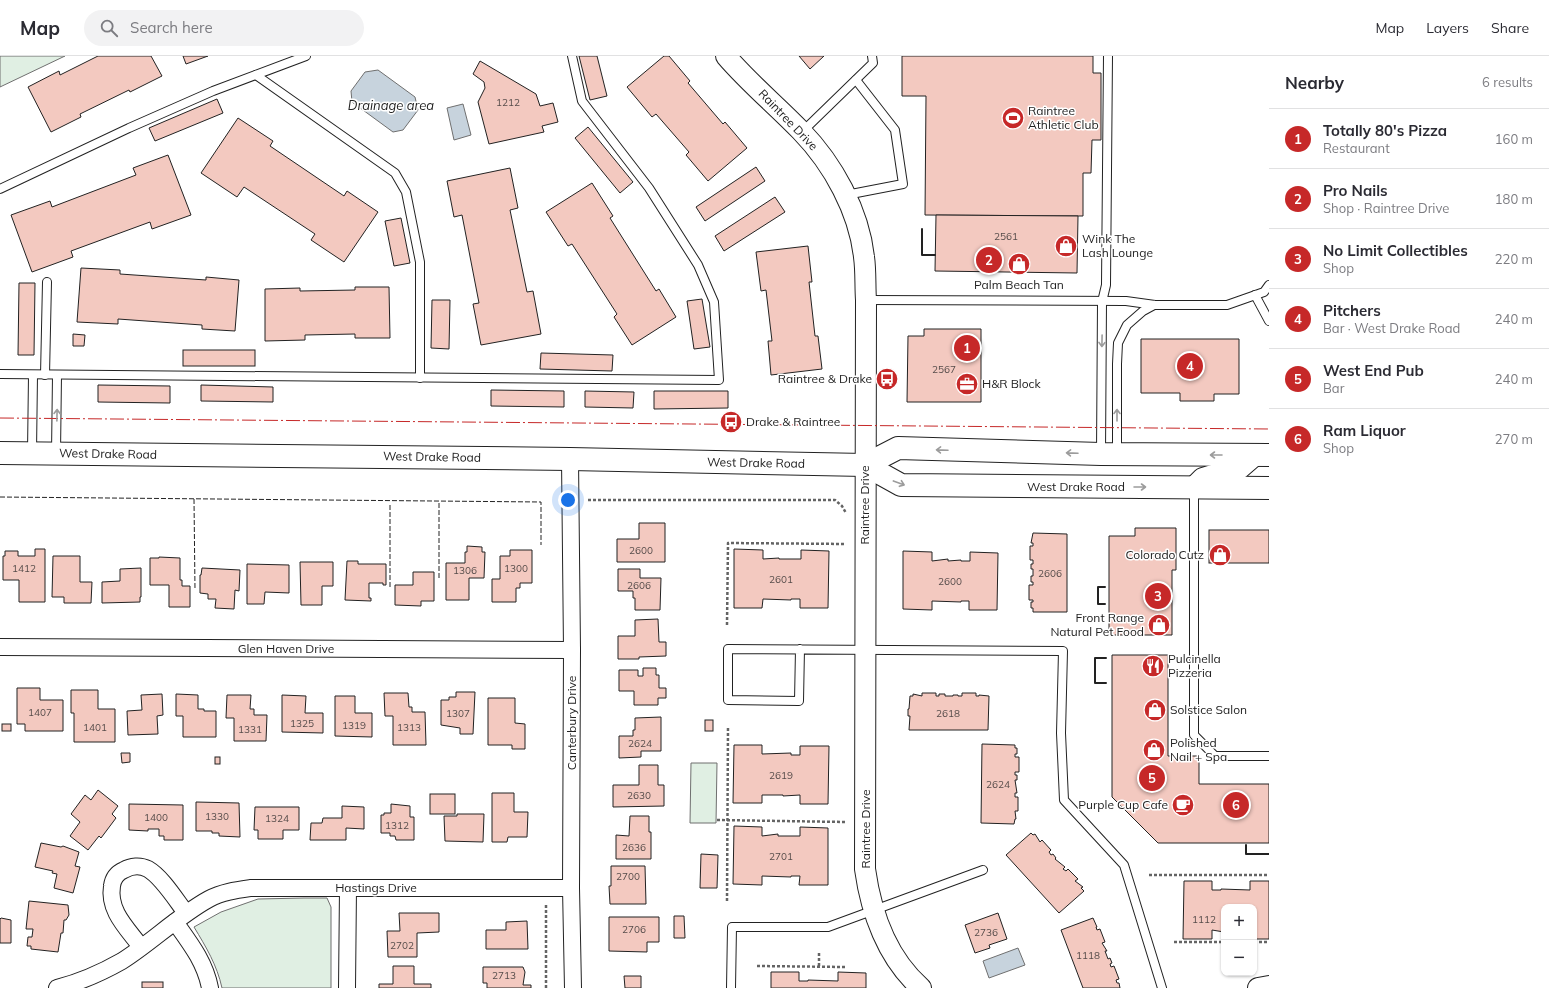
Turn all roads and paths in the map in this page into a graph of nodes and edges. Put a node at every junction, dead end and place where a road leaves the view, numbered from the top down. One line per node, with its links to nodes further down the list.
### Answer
1 (306, 56): 6 (lane)
2 (572, 56): 22 (lane)
3 (726, 56): 8 (street, Raintree Drive)
4 (872, 56): 7 (lane)
5 (1108, 56): 15 (lane)
6 (256, 74): 9 (lane); 22 (lane)
7 (856, 80): 8 (lane); 10 (lane)
8 (802, 132): 10 (street, Raintree Drive)
9 (0, 189)
10 (846, 195): 14 (street, Raintree Drive)
11 (47, 282): 20 (lane)
12 (1269, 285): 13 (lane)
13 (1255, 295): 16 (lane); 17 (lane)
14 (866, 300): 15 (lane); 29 (street, Raintree Drive)
15 (1102, 302): 16 (lane); 26 (lane, one-way to 26)
16 (1155, 305): 26 (lane, one-way to 16)
17 (1269, 321)
18 (0, 374): 19 (lane)
19 (33, 375): 20 (lane); 24 (lane)
20 (45, 375): 21 (lane)
21 (57, 375): 22 (lane); 25 (lane, one-way to 21)
22 (420, 378)
23 (0, 453): 24 (main road, West Drake Road)
24 (32, 453): 25 (main road, West Drake Road)
25 (56, 454): 28 (main road, West Drake Road)
26 (1109, 454): 27 (main road, West Drake Road, one-way to 26); 29 (main road, West Drake Road, one-way to 29); 30 (main road)
27 (1261, 455): 31 (main road)
28 (570, 459): 29 (main road, West Drake Road); 42 (street, Canterbury Drive)
29 (865, 465): 30 (main road, West Drake Road, one-way to 30); 41 (street, Raintree Drive)
30 (985, 486): 31 (main road, West Drake Road, one-way to 31)
31 (1194, 487): 32 (main road, West Drake Road); 44 (lane)
32 (1269, 488)
33 (587, 508): 34 (path)
34 (847, 514)
35 (846, 537): 36 (path)
36 (846, 544): 37 (path); 38 (path)
37 (846, 552)
38 (727, 625)
39 (0, 647): 42 (street, Glen Haven Drive)
40 (800, 649): 40 (lane); 41 (lane)
41 (866, 649): 55 (street, Raintree Drive); 74 (lane)
42 (572, 650): 52 (street, Canterbury Drive)
43 (728, 726): 46 (path)
44 (1269, 756)
45 (717, 820): 46 (path)
46 (728, 821): 47 (path); 53 (path)
47 (845, 822)
48 (982, 870): 55 (lane)
49 (1149, 875): 50 (path)
50 (1269, 875)
51 (348, 888): 52 (street, Hastings Drive); 56 (street, Hastings Drive); 69 (street)
52 (571, 888): 71 (street, Canterbury Drive)
53 (727, 901)
54 (546, 903): 70 (path)
55 (874, 910): 72 (lane); 73 (street, Raintree Drive)
56 (180, 917): 61 (street, Hastings Drive); 61 (street); 68 (street)
57 (1174, 942): 58 (path)
58 (1221, 942)
59 (1257, 942): 60 (path)
60 (1269, 942)
61 (141, 947): 67 (street, Hastings Drive)
62 (819, 953): 64 (path)
63 (757, 966): 64 (path)
64 (819, 967): 65 (path)
65 (845, 967)
66 (1269, 986): 75 (street)
67 (57, 988)
68 (210, 988)
69 (347, 988)
70 (546, 988)
71 (573, 988)
72 (731, 988)
73 (920, 988)
74 (1162, 988)
75 (1258, 988)

